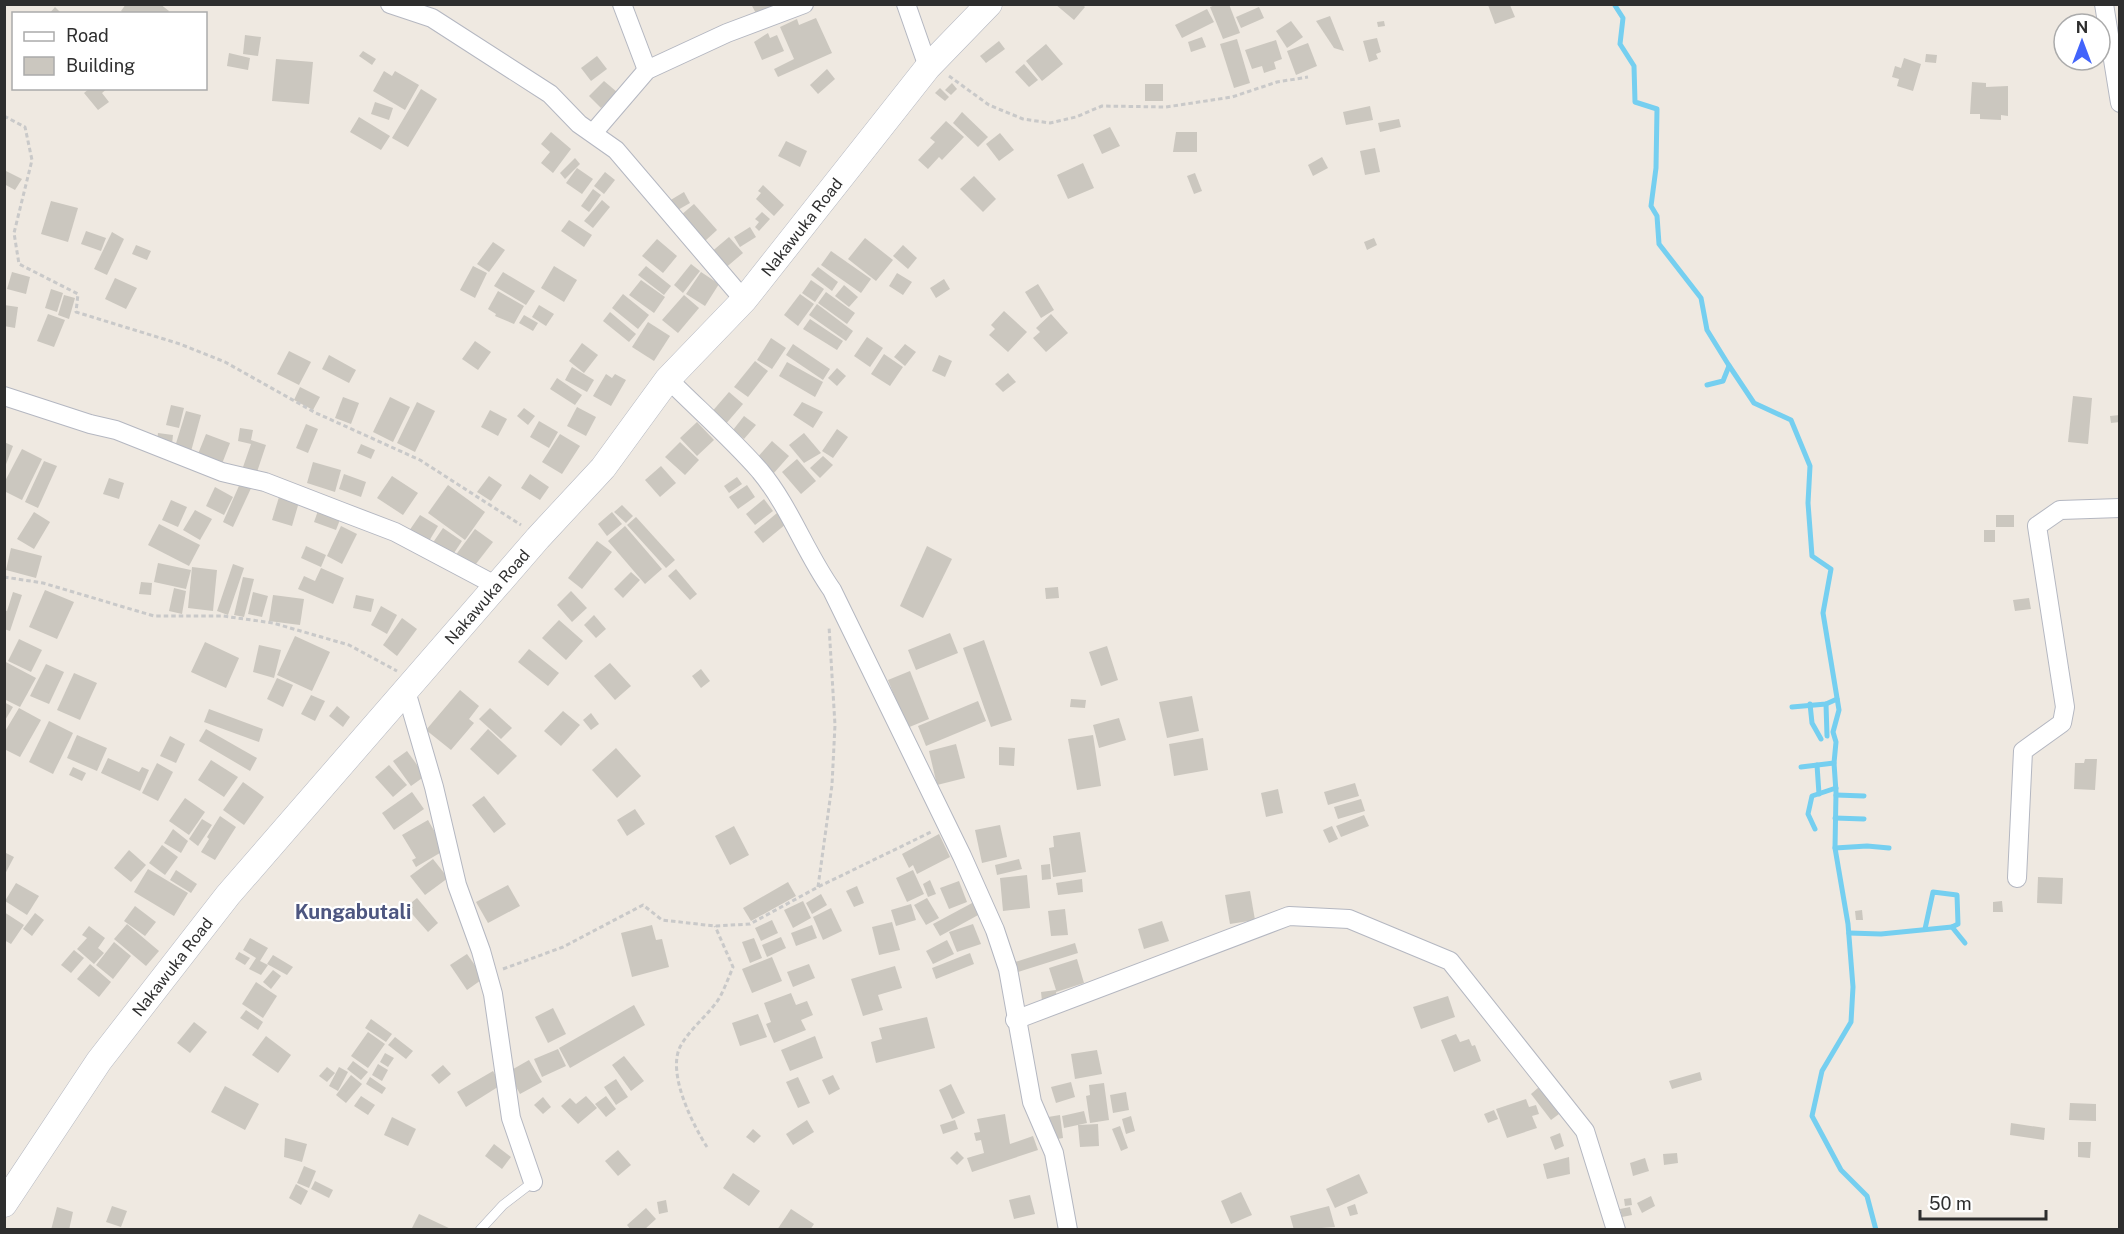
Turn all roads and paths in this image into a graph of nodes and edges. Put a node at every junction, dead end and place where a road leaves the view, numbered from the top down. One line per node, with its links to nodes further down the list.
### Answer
1 (390, 4): 12 (street)
2 (622, 4): 8 (street)
3 (804, 4): 8 (street)
4 (906, 4): 7 (street)
5 (989, 4): 7 (main road, Nakawuka Road)
6 (2104, 4): 10 (street)
7 (928, 67): 9 (path); 13 (main road, Nakawuka Road)
8 (647, 70): 12 (street)
9 (1308, 77)
10 (2120, 103)
11 (4, 116): 17 (path)
12 (593, 134): 13 (street)
13 (744, 300): 14 (main road, Nakawuka Road)
14 (668, 379): 17 (main road, Nakawuka Road); 20 (street)
15 (4, 396): 19 (street)
16 (2120, 508): 23 (street)
17 (538, 538): 19 (main road, Nakawuka Road)
18 (4, 577): 21 (path)
19 (497, 586): 21 (main road, Nakawuka Road)
20 (832, 590): 22 (street); 24 (path)
21 (411, 686): 26 (street); 30 (main road, Nakawuka Road)
22 (947, 825): 24 (path); 27 (street)
23 (2017, 878)
24 (818, 886): 25 (path)
25 (715, 926): 26 (path); 28 (path)
26 (487, 974): 29 (street)
27 (1016, 1020): 32 (street); 33 (street)
28 (707, 1147)
29 (533, 1182): 31 (lane)
30 (4, 1204)
31 (480, 1230)
32 (1068, 1230)
33 (1616, 1230)

